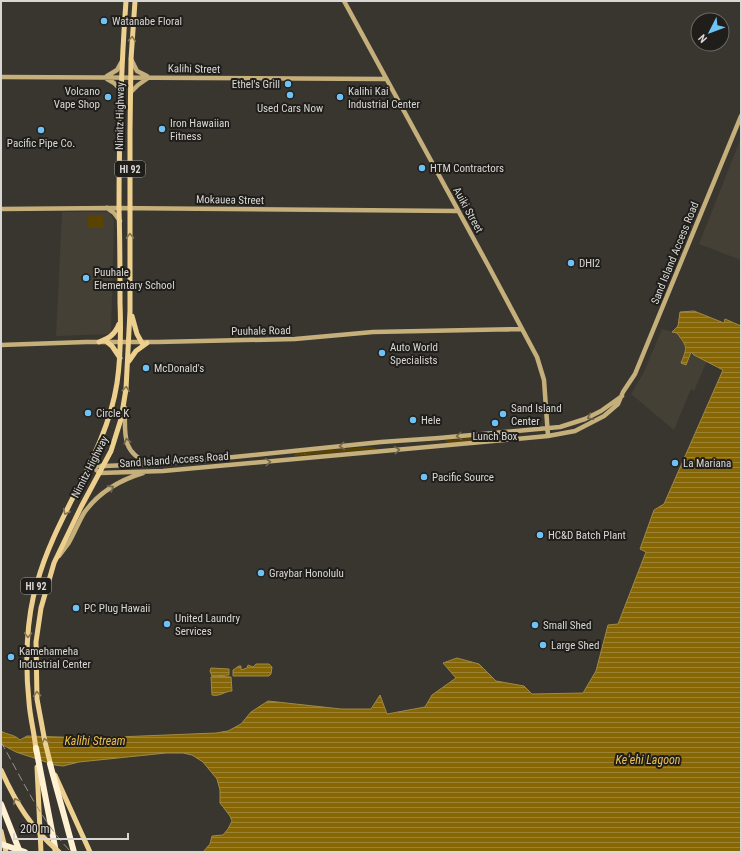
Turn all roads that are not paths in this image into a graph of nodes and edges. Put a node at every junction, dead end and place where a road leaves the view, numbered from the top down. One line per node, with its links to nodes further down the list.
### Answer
1 (126, 1): 5 (main road, Nimitz Highway / HI 92)
2 (344, 1): 11 (main road, Auiki Street)
3 (135, 2): 4 (main road, Nimitz Highway / HI 92, one-way to 3)
4 (131, 59): 8 (main road, Nimitz Highway / HI 92); 9 (main road)
5 (122, 61): 7 (main road, Nimitz Highway / HI 92); 10 (main road)
6 (1, 77): 10 (main road, Kalihi Street)
7 (121, 77): 8 (main road, Kalihi Street); 10 (main road, Kalihi Street); 12 (main road, Nimitz Highway / HI 92)
8 (131, 77): 9 (main road, Kalihi Street); 13 (main road, Nimitz Highway / HI 92)
9 (149, 77): 11 (main road, Kalihi Street); 13 (main road)
10 (103, 78): 12 (main road)
11 (386, 79): 21 (main road, Auiki Street)
12 (121, 90): 15 (main road, Nimitz Highway / HI 92)
13 (131, 92): 19 (main road, Nimitz Highway / HI 92)
14 (741, 116): 34 (main road, Sand Island Access Road)
15 (120, 192): 17 (main road); 18 (main road, Nimitz Highway / HI 92)
16 (105, 208): 17 (main road, Mokauea Street); 20 (main road, Mokauea Street); 22 (main road)
17 (112, 208): 18 (main road, Mokauea Street)
18 (119, 208): 19 (main road, Mokauea Street); 22 (main road, Nimitz Highway / HI 92)
19 (129, 208): 21 (main road, Mokauea Street); 23 (main road, Nimitz Highway / HI 92, one-way to 19)
20 (1, 209)
21 (458, 211): 25 (main road, Auiki Street)
22 (120, 221): 24 (main road, Nimitz Highway / HI 92)
23 (130, 311): 29 (main road, Nimitz Highway / HI 92); 30 (main road)
24 (121, 319): 26 (main road); 28 (main road, Nimitz Highway / HI 92)
25 (521, 329): 30 (main road, Puuhale Road); 36 (main road, Auiki Street)
26 (99, 342): 27 (main road, Puuhale Road); 31 (main road, Puuhale Road)
27 (107, 342): 28 (main road, Puuhale Road); 32 (main road)
28 (120, 342): 29 (main road, Puuhale Road); 32 (main road, Nimitz Highway / HI 92)
29 (129, 342): 30 (main road, Puuhale Road); 33 (main road, Nimitz Highway / HI 92)
30 (144, 343): 33 (main road)
31 (1, 345)
32 (120, 358): 45 (main road, Nimitz Highway / HI 92)
33 (128, 362): 35 (main road, Nimitz Highway / HI 92, one-way to 33)
34 (622, 396): 36 (main road, Sand Island Access Road, one-way to 36); 38 (main road, Sand Island Access Road)
35 (124, 404): 44 (main road, one-way to 35); 46 (main road, Nimitz Highway / HI 92)
36 (547, 428): 37 (main road, Sand Island Access Road); 38 (main road, Auiki Street)
37 (498, 433): 39 (main road); 40 (main road, Sand Island Access Road, one-way to 40)
38 (548, 436): 39 (main road, Sand Island Access Road)
39 (499, 440): 41 (main road, Sand Island Access Road, one-way to 39)
40 (381, 442): 41 (main road); 42 (main road, Sand Island Access Road, one-way to 42)
41 (382, 451): 43 (main road, Sand Island Access Road)
42 (286, 452): 43 (main road); 44 (main road, Sand Island Access Road)
43 (287, 460): 47 (main road, Sand Island Access Road, one-way to 43)
44 (153, 464): 46 (main road, Sand Island Access Road)
45 (90, 465): 46 (main road, Sand Island Access Road); 48 (main road); 50 (main road, Nimitz Highway / HI 92, one-way to 50)
46 (104, 466): 48 (main road, Nimitz Highway / HI 92)
47 (149, 471): 48 (main road, Sand Island Access Road); 49 (main road, one-way to 47)
48 (100, 473): 49 (main road, Nimitz Highway / HI 92)
49 (54, 563): 51 (main road, Nimitz Highway / HI 92, one-way to 49)
50 (36, 748): 52 (highway)
51 (50, 764): 55 (highway); 65 (main road, Nimitz Highway / HI 92)
52 (38, 766): 61 (main road); 62 (highway)
53 (1, 770): 62 (main road, one-way to 53, bridge)
54 (1, 804): 59 (highway)
55 (67, 830): 63 (highway); 64 (highway)
56 (1, 831): 58 (main road)
57 (1, 844): 60 (highway, bridge)
58 (6, 852)
59 (20, 852)
60 (25, 852)
61 (41, 852)
62 (57, 852)
63 (70, 852)
64 (74, 852)
65 (90, 852)

